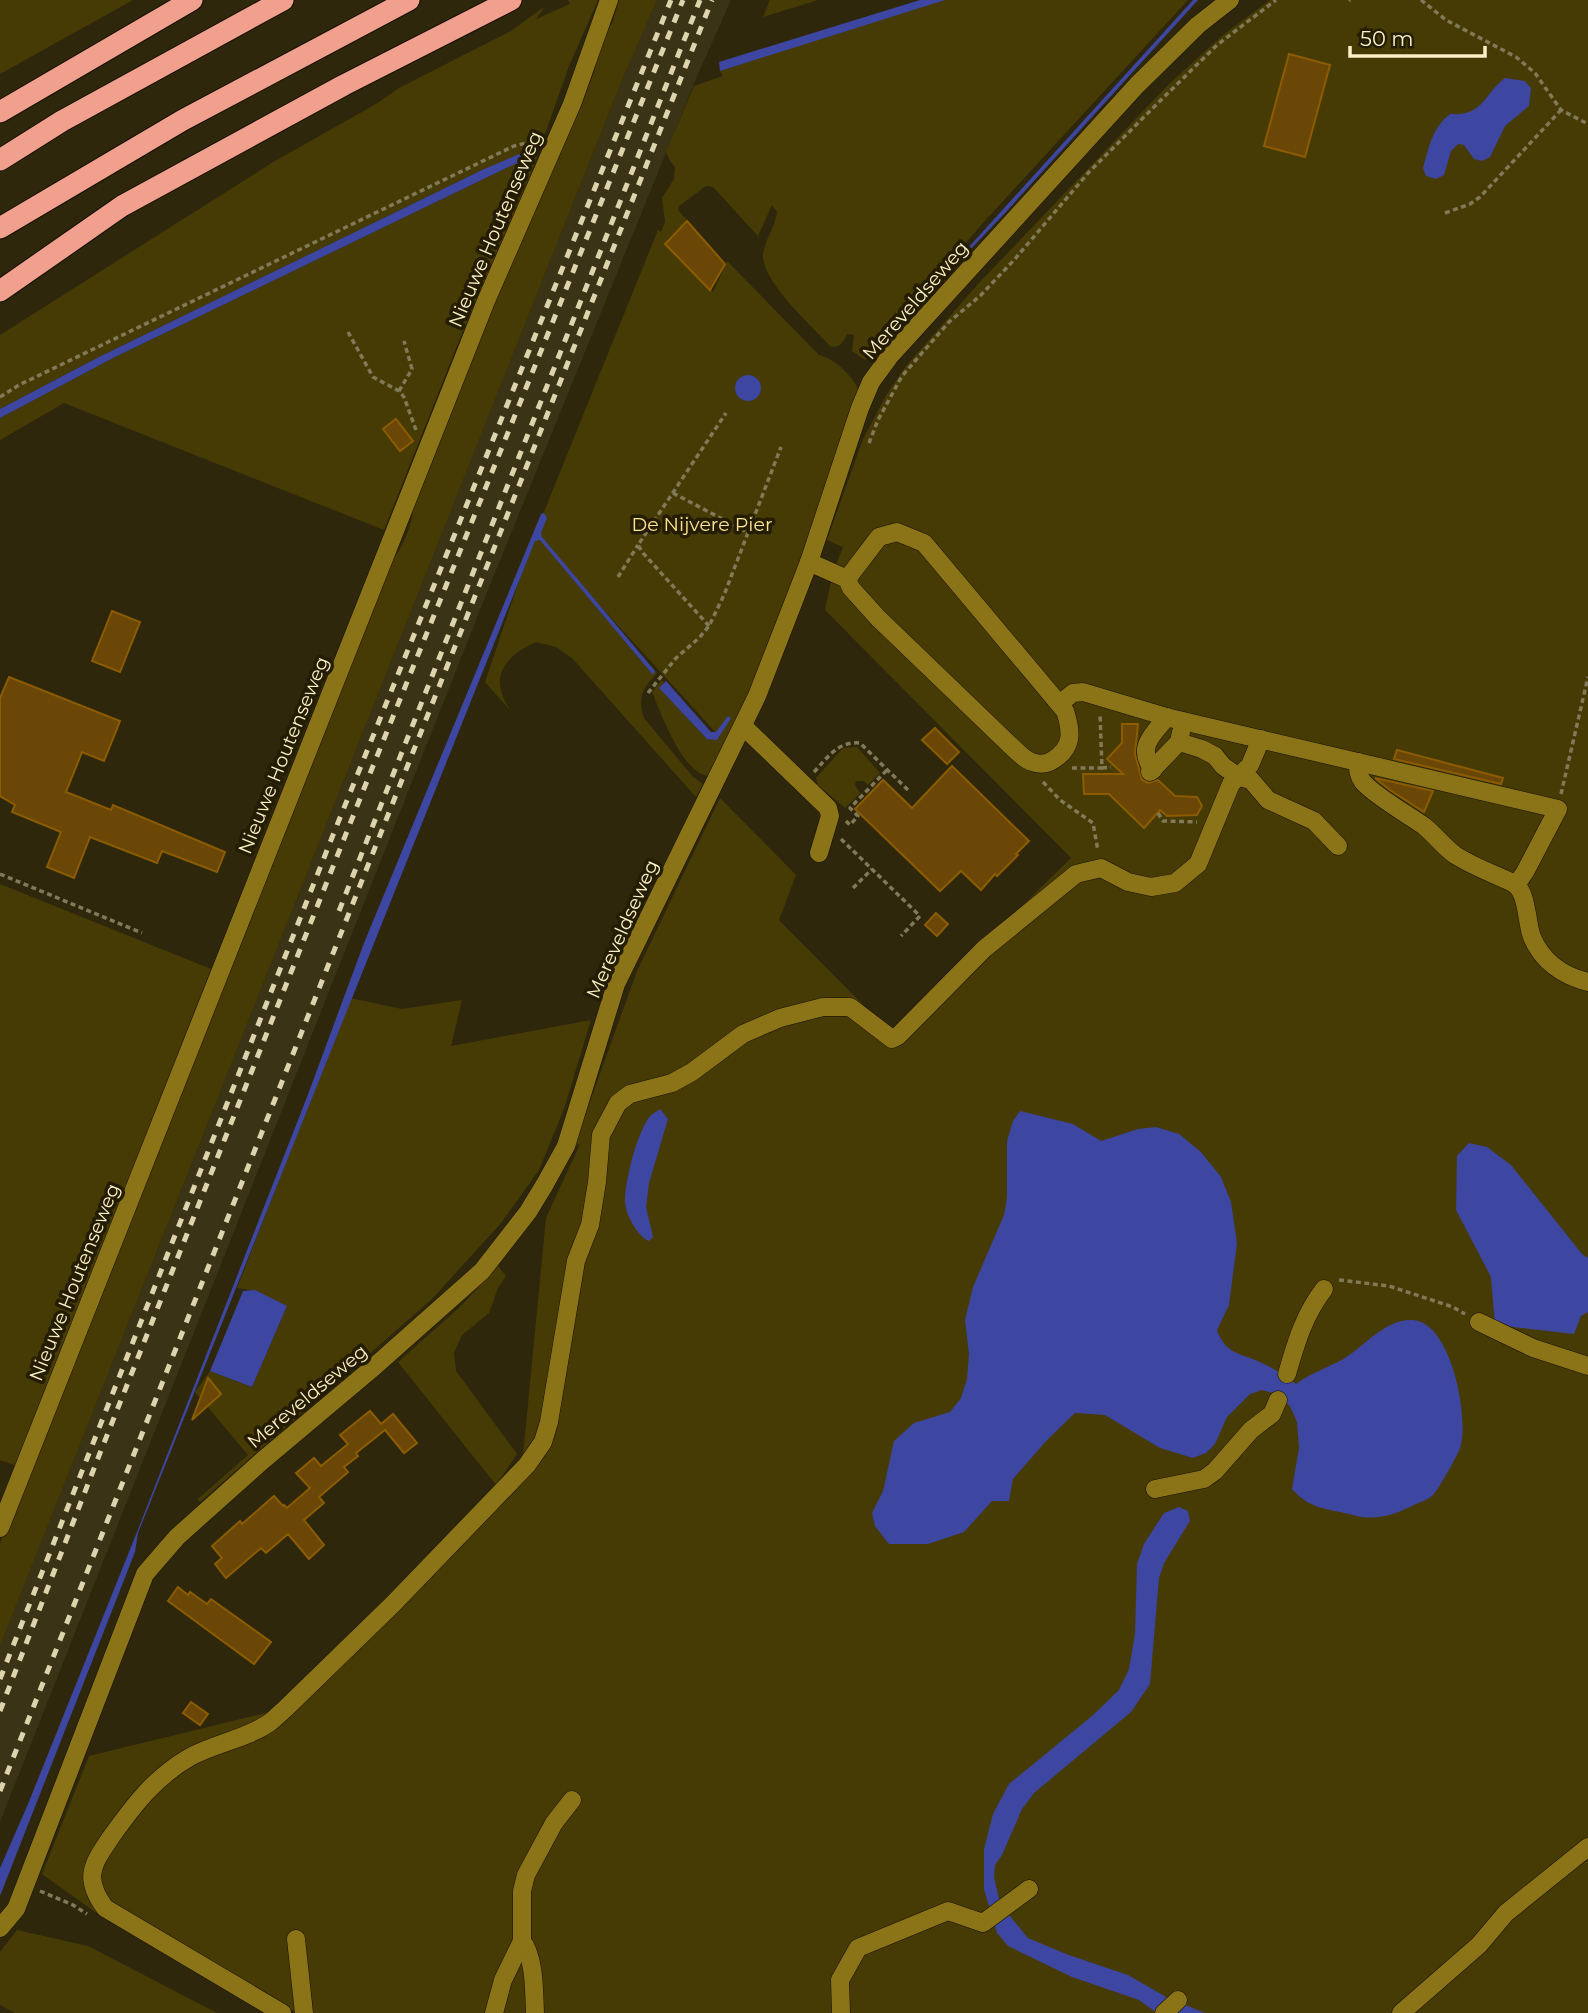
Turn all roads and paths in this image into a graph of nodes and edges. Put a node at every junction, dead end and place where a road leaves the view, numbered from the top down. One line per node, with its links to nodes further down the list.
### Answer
1 (192, 0): 10 (highway)
2 (283, 0): 13 (highway)
3 (409, 0): 15 (highway)
4 (511, 0): 16 (highway)
5 (1230, 0): 28 (street, Mereveldseweg)
6 (1276, 0): 23 (path)
7 (1421, 0): 9 (path)
8 (606, 7): 12 (street, Nieuwe Houtenseweg)
9 (1561, 110): 11 (path); 14 (path)
10 (0, 112)
11 (1587, 123)
12 (557, 138): 20 (path); 22 (street, Nieuwe Houtenseweg)
13 (0, 160)
14 (1445, 213)
15 (0, 228)
16 (0, 291)
17 (348, 332): 19 (path)
18 (404, 341): 19 (path)
19 (399, 391): 22 (path)
20 (0, 397)
21 (726, 414): 25 (path)
22 (429, 443): 69 (street, Nieuwe Houtenseweg)
23 (868, 445)
24 (781, 447): 26 (path)
25 (673, 493): 26 (path); 27 (path)
26 (747, 532): 31 (path)
27 (638, 545): 29 (path); 31 (path)
28 (809, 562): 30 (street); 37 (street, Mereveldseweg)
29 (618, 577)
30 (847, 579): 35 (street); 41 (street)
31 (709, 626): 33 (path)
32 (1588, 677): 48 (path)
33 (648, 693)
34 (1100, 698): 35 (street); 36 (street); 43 (path)
35 (1059, 704): 41 (street)
36 (1175, 719): 38 (street); 39 (street); 39 (street)
37 (743, 726): 50 (street); 72 (street, Mereveldseweg)
38 (1261, 739): 40 (street); 46 (street)
39 (1180, 742): 46 (street)
40 (1358, 762): 48 (street); 58 (street)
41 (1038, 763): 43 (path); 55 (path)
42 (1111, 767): 43 (path)
43 (1102, 768)
44 (816, 769): 45 (path)
45 (887, 769): 47 (path); 52 (path)
46 (1237, 776): 53 (street); 55 (street)
47 (909, 791)
48 (1558, 809): 58 (street)
49 (1158, 813): 51 (path)
50 (830, 814): 52 (path); 54 (street)
51 (1200, 822)
52 (850, 825): 56 (path)
53 (1338, 846)
54 (819, 853)
55 (1101, 868): 79 (street)
56 (872, 869): 59 (path); 61 (path)
57 (0, 874): 60 (path)
58 (1516, 885): 62 (street)
59 (853, 888)
60 (142, 933)
61 (901, 936)
62 (1588, 982)
63 (1324, 1289): 64 (path); 66 (street)
64 (1479, 1322): 65 (street)
65 (1588, 1366)
66 (1287, 1374)
67 (1278, 1400): 68 (street)
68 (1154, 1489)
69 (0, 1528)
70 (572, 1800): 77 (street)
71 (1588, 1847): 85 (street)
72 (25, 1885): 74 (path); 75 (street, Mereveldseweg)
73 (1029, 1889): 83 (street)
74 (92, 1917)
75 (0, 1928)
76 (296, 1939): 80 (street)
77 (522, 1941): 81 (street); 82 (street)
78 (1178, 2000): 84 (street)
79 (282, 2013)
80 (304, 2013)
81 (494, 2013)
82 (535, 2013)
83 (841, 2013)
84 (1164, 2013)
85 (1401, 2013)

